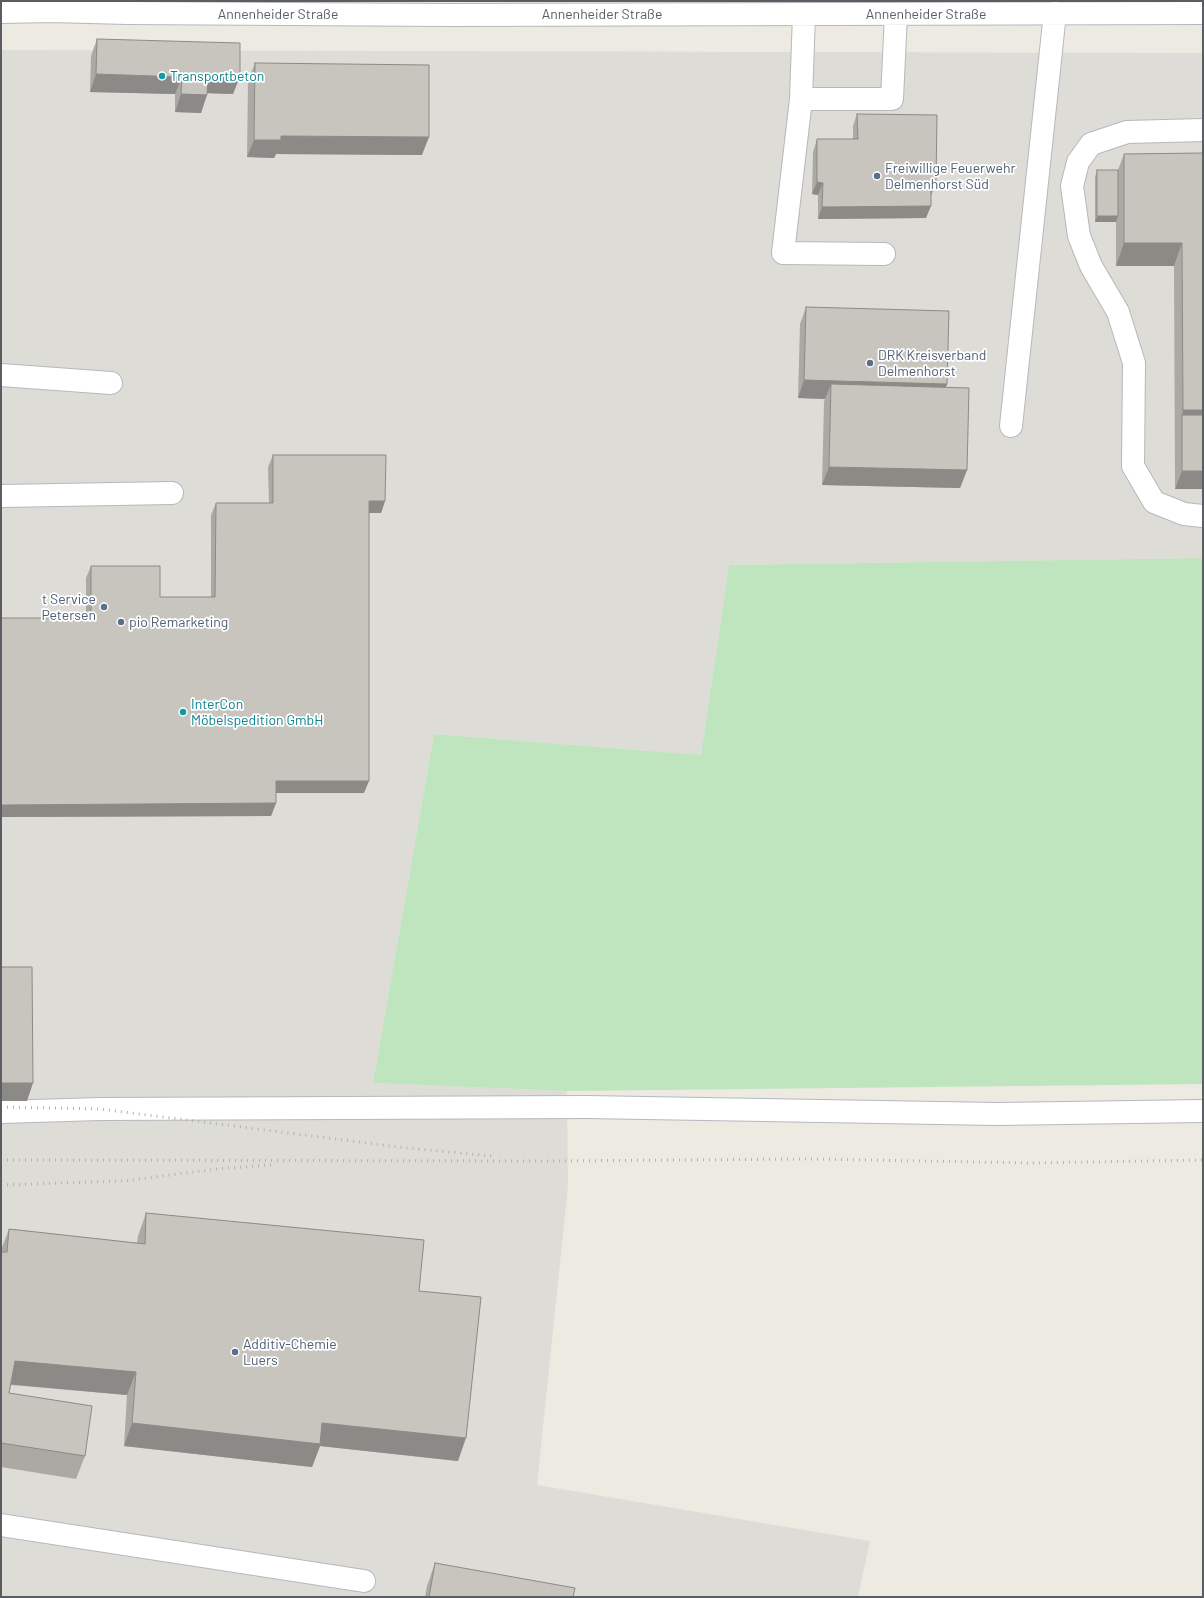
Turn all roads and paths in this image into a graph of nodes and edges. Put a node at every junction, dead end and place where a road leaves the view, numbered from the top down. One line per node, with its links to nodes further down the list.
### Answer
1 (1, 12): 3 (street, Annenheider Straße)
2 (1203, 13): 5 (street, Annenheider Straße)
3 (804, 14): 4 (street, Annenheider Straße); 6 (street)
4 (896, 14): 5 (street, Annenheider Straße); 6 (street)
5 (1055, 14): 11 (street)
6 (801, 99): 8 (street)
7 (1203, 130): 14 (street)
8 (884, 254)
9 (1, 375): 10 (street)
10 (111, 383)
11 (1011, 426)
12 (172, 493): 13 (street)
13 (1, 496)
14 (1203, 516)
15 (1203, 1110): 16 (street)
16 (1, 1112)
17 (1, 1526): 18 (street)
18 (364, 1581)

